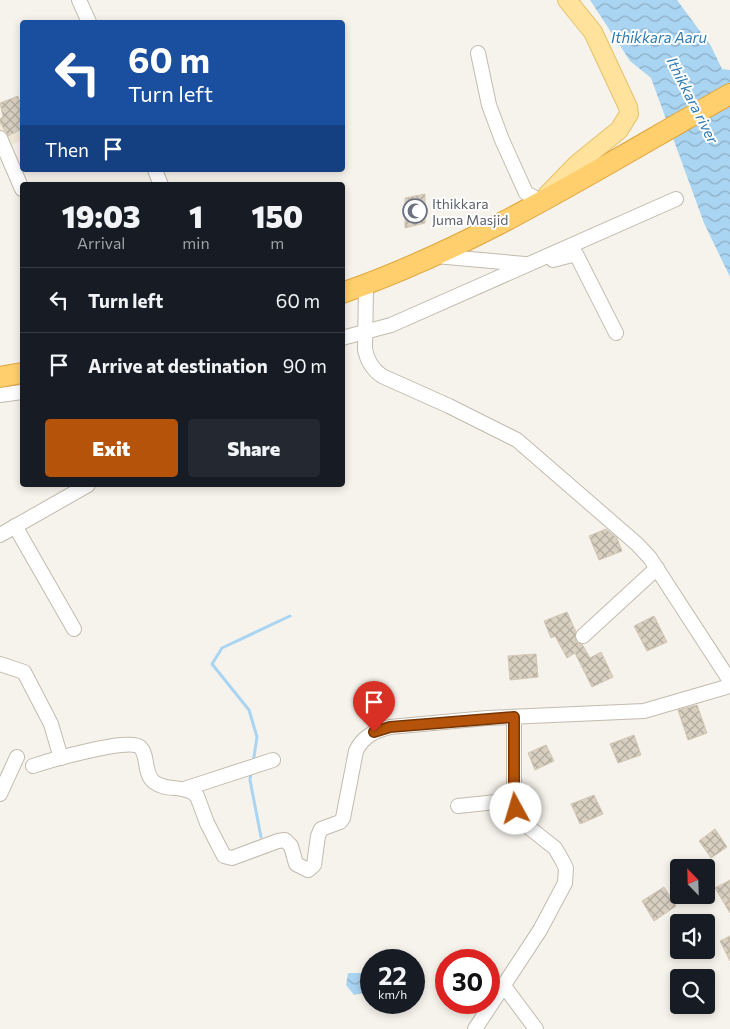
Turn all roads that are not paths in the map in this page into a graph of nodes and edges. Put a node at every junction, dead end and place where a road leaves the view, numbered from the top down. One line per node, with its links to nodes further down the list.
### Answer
1 (78, 0): 3 (street)
2 (567, 0): 9 (main road)
3 (88, 20)
4 (478, 53): 9 (street)
5 (730, 94): 9 (highway)
6 (0, 138): 7 (street)
7 (20, 184)
8 (676, 199): 11 (street)
9 (541, 201): 10 (highway)
10 (436, 256): 11 (street); 12 (highway)
11 (527, 264): 14 (street); 15 (street)
12 (366, 284): 13 (highway); 14 (street)
13 (345, 292)
14 (365, 332): 16 (street); 24 (street)
15 (616, 333)
16 (345, 337)
17 (20, 373): 18 (highway)
18 (0, 377)
19 (20, 392): 20 (street)
20 (0, 396)
21 (84, 487): 22 (street)
22 (15, 526): 23 (street); 25 (street)
23 (0, 535)
24 (657, 568): 26 (street); 28 (street)
25 (74, 629)
26 (583, 636)
27 (0, 664): 32 (street)
28 (730, 681)
29 (730, 686): 30 (street)
30 (514, 717): 35 (street); 37 (street)
31 (18, 757): 36 (street)
32 (61, 758): 34 (street); 35 (street)
33 (273, 760): 35 (street)
34 (33, 766)
35 (184, 789)
36 (0, 794)
37 (514, 800): 38 (street); 39 (street)
38 (458, 806)
39 (504, 986): 40 (street); 41 (street)
40 (474, 1029)
41 (536, 1029)

